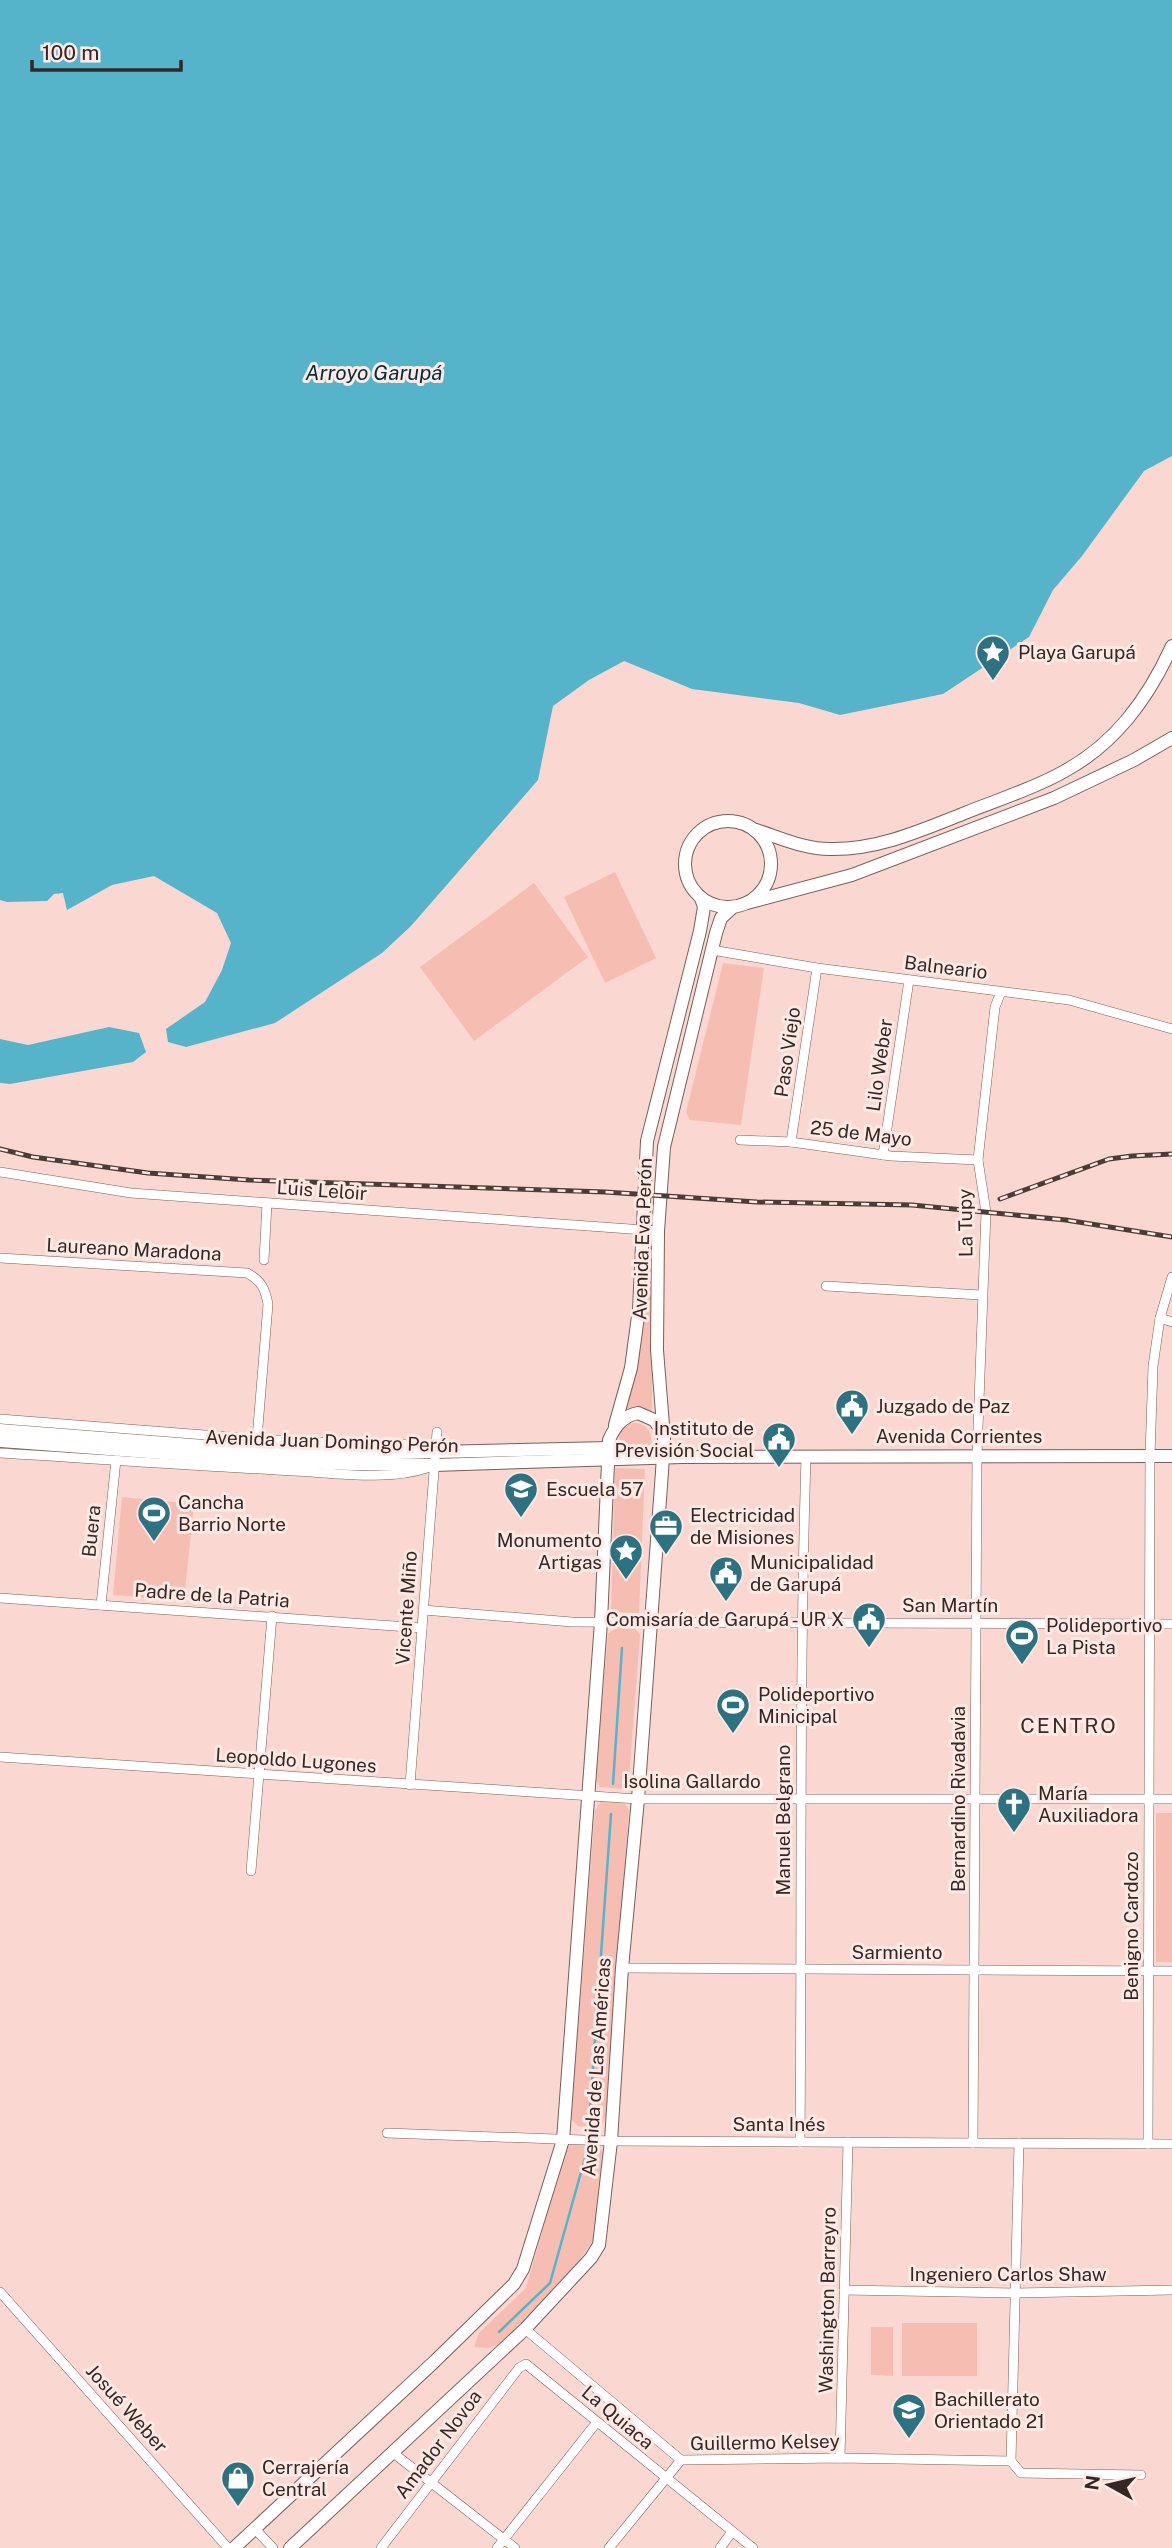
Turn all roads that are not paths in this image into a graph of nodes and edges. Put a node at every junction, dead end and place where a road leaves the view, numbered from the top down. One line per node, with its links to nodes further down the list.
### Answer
1 (1172, 646): 3 (main road)
2 (1172, 738): 5 (main road)
3 (756, 830): 4 (main road); 5 (main road)
4 (701, 898): 6 (main road); 18 (main road, Avenida Eva Perón)
5 (747, 903): 6 (main road)
6 (733, 907): 7 (main road, Avenida Eva Perón)
7 (712, 950): 8 (street, Balneario); 19 (main road, Avenida Eva Perón)
8 (817, 968): 9 (street, Balneario); 13 (street, Paso Viejo)
9 (909, 980): 10 (street, Balneario); 14 (street, Lilo Weber)
10 (1001, 992): 11 (street, Balneario); 15 (street, La Tupy)
11 (1172, 1029)
12 (740, 1140): 13 (street, 25 de Mayo)
13 (791, 1142): 14 (street, 25 de Mayo)
14 (883, 1155): 15 (street, 25 de Mayo)
15 (978, 1160): 24 (street, La Tupy)
16 (0, 1172): 17 (street, Luis Leloir)
17 (267, 1203): 18 (street, Luis Leloir); 21 (street)
18 (643, 1231): 19 (street, Luis Leloir); 28 (main road, Avenida Eva Perón)
19 (659, 1231): 31 (main road, Avenida Eva Perón)
20 (0, 1258): 32 (street, Laureano Maradona)
21 (264, 1261)
22 (1172, 1277): 25 (street, Benigno Cardozo)
23 (826, 1286): 24 (street)
24 (981, 1295): 36 (street, La Tupy)
25 (1160, 1318): 26 (street); 37 (street, Benigno Cardozo)
26 (1172, 1322)
27 (0, 1419): 32 (street)
28 (614, 1429): 31 (main road); 35 (main road, Avenida Eva Perón)
29 (0, 1430): 40 (main road, Avenida Juan Domingo Perón)
30 (437, 1432): 40 (street, Vicente Miño)
31 (663, 1432): 41 (main road, Avenida Eva Perón)
32 (257, 1438): 40 (street)
33 (0, 1441): 40 (main road, Avenida Juan Domingo Perón)
34 (0, 1453): 42 (street)
35 (609, 1454): 40 (main road, Avenida Juan Domingo Perón); 41 (main road, Avenida Juan Domingo Perón); 47 (main road, Avenida de Las Américas)
36 (977, 1455): 37 (main road, Avenida Corrientes); 39 (main road, Avenida Corrientes); 50 (street, Bernardino Rivadavia)
37 (1150, 1456): 38 (main road, Avenida Corrientes); 51 (street, Benigno Cardozo)
38 (1172, 1456)
39 (806, 1457): 41 (main road, Avenida Corrientes); 49 (street, Manuel Belgrano)
40 (435, 1459): 42 (street); 45 (street, Vicente Miño)
41 (663, 1459): 48 (main road, Avenida de Las Américas)
42 (116, 1460): 44 (street, Buera)
43 (0, 1598): 44 (street, Padre de la Patria)
44 (101, 1605): 46 (street, Padre de la Patria)
45 (423, 1611): 47 (street); 53 (street, Vicente Miño)
46 (272, 1616): 53 (street, Padre de la Patria); 55 (street)
47 (601, 1622): 48 (street, San Martín); 57 (main road, Avenida de Las Américas)
48 (650, 1622): 49 (street, San Martín); 58 (main road, Avenida de Las Américas)
49 (803, 1622): 50 (street, San Martín); 59 (street, Manuel Belgrano)
50 (976, 1623): 51 (street, San Martín); 62 (street, Bernardino Rivadavia)
51 (1150, 1624): 52 (street, San Martín); 60 (street, Benigno Cardozo)
52 (1172, 1624)
53 (422, 1628): 56 (street, Vicente Miño)
54 (0, 1758): 55 (street, Leopoldo Lugones)
55 (258, 1775): 56 (street, Leopoldo Lugones); 63 (street)
56 (410, 1786): 57 (street, Leopoldo Lugones)
57 (589, 1797): 58 (street, Isolina Gallardo); 70 (main road, Avenida de Las Américas)
58 (638, 1799): 59 (street, Isolina Gallardo); 64 (main road, Avenida de Las Américas)
59 (800, 1799): 62 (street, Isolina Gallardo); 65 (street, Manuel Belgrano)
60 (1149, 1799): 61 (street, Isolina Gallardo); 62 (street, Isolina Gallardo); 67 (street, Benigno Cardozo)
61 (1172, 1799)
62 (975, 1800): 66 (street, Bernardino Rivadavia)
63 (251, 1871)
64 (622, 1968): 65 (street, Sarmiento); 71 (main road, Avenida de Las Américas)
65 (802, 1969): 66 (street, Sarmiento); 72 (street, Manuel Belgrano)
66 (974, 1970): 67 (street, Sarmiento); 74 (street, Bernardino Rivadavia)
67 (1149, 1971): 68 (street, Sarmiento); 76 (street, Benigno Cardozo)
68 (1172, 1971)
69 (387, 2133): 70 (street, Santa Inés)
70 (563, 2140): 71 (street, Santa Inés); 92 (main road, Avenida de Las Américas)
71 (611, 2141): 72 (street, Santa Inés); 82 (main road, Avenida de Las Américas)
72 (800, 2142): 73 (street, Santa Inés)
73 (848, 2142): 74 (street, Santa Inés); 78 (street, Washington Barreyro)
74 (973, 2143): 75 (street, Santa Inés)
75 (1019, 2143): 76 (street, Santa Inés); 81 (street)
76 (1148, 2144): 77 (street, Santa Inés)
77 (1172, 2144)
78 (845, 2290): 81 (street, Ingeniero Carlos Shaw); 86 (street, Washington Barreyro)
79 (1172, 2290): 81 (street, Ingeniero Carlos Shaw)
80 (0, 2292): 95 (street, Josué Weber)
81 (1015, 2293): 88 (street)
82 (525, 2329): 85 (main road, Avenida de Las Américas); 87 (street, Guillermo Kelsey)
83 (526, 2364): 84 (street, La Quiaca); 91 (street, Amador Novoa)
84 (597, 2423): 90 (street, La Quiaca); 94 (street)
85 (391, 2452): 91 (street); 98 (main road, Avenida de Las Américas)
86 (841, 2458): 87 (street, Guillermo Kelsey); 88 (street, Guillermo Kelsey)
87 (681, 2460): 90 (street)
88 (1011, 2461): 89 (street)
89 (1141, 2475)
90 (665, 2479): 93 (street, La Quiaca); 102 (street)
91 (430, 2483): 94 (street); 99 (street, Amador Novoa)
92 (255, 2529): 96 (main road, Avenida de Las Américas); 97 (street)
93 (732, 2532): 103 (street); 104 (street, La Quiaca)
94 (504, 2539): 100 (street); 101 (street)
95 (228, 2548)
96 (233, 2548)
97 (273, 2548)
98 (289, 2548)
99 (382, 2548)
100 (497, 2548)
101 (515, 2548)
102 (609, 2548)
103 (720, 2548)
104 (753, 2548)

